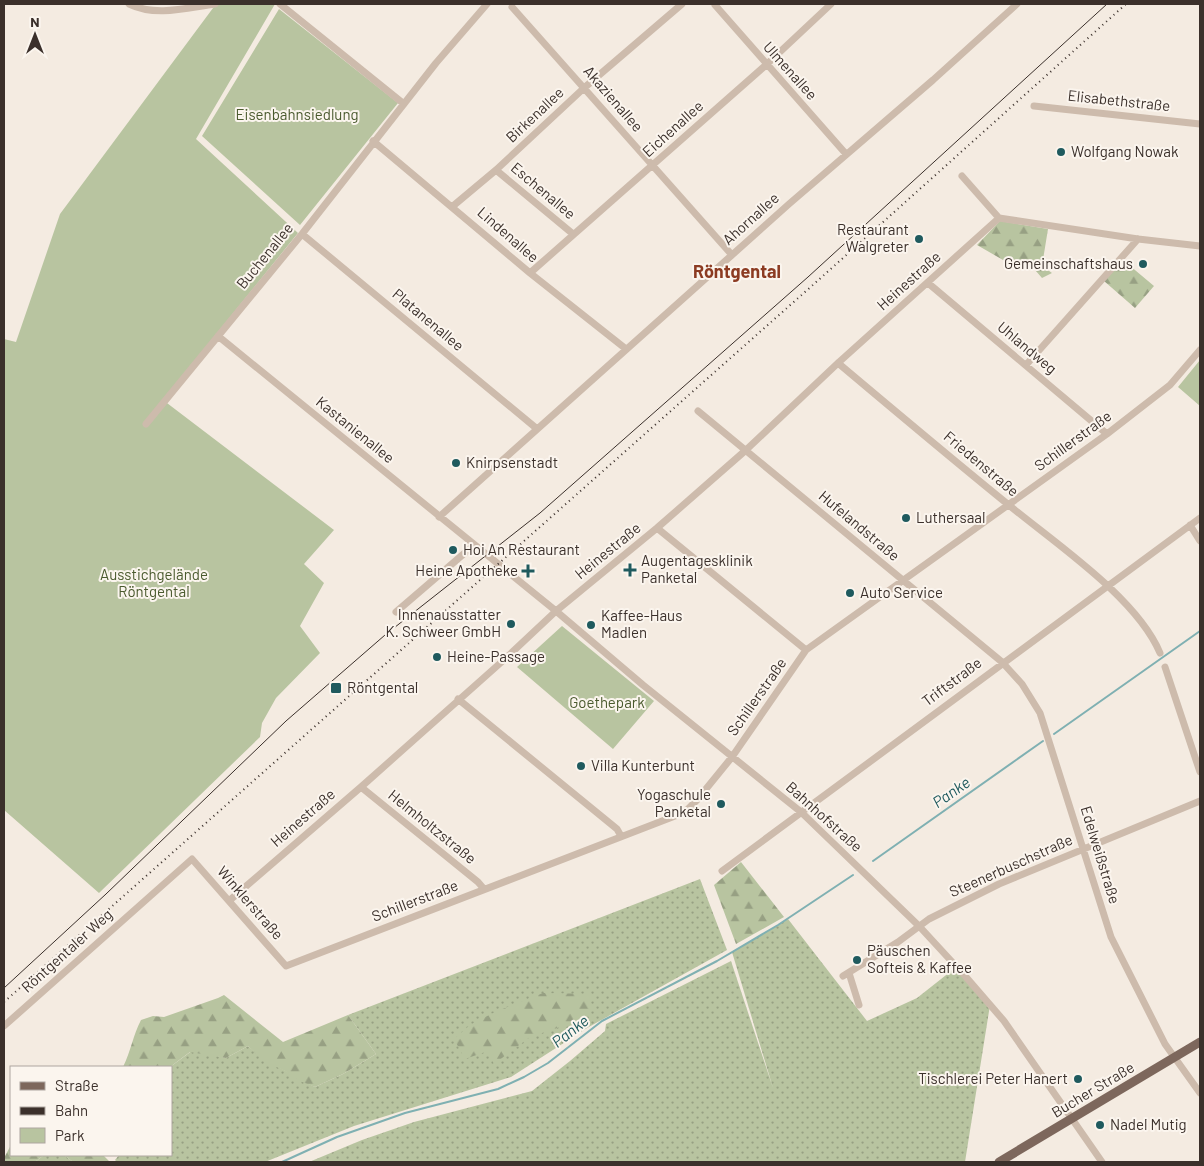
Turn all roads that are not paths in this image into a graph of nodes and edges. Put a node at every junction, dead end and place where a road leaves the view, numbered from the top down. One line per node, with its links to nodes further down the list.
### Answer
1 (129, 4): 2 (street)
2 (215, 4)
3 (280, 4): 12 (street)
4 (487, 4): 12 (street, Buchenallee)
5 (682, 4): 11 (street, Birkenallee)
6 (831, 4): 10 (street, Eichenallee)
7 (1017, 4): 16 (street, Ahornallee)
8 (715, 6): 10 (street, Ulmenallee)
9 (512, 7): 11 (street, Akazienallee)
10 (766, 65): 16 (street, Ulmenallee); 17 (street, Eichenallee)
11 (584, 88): 17 (street, Akazienallee); 18 (street, Birkenallee)
12 (404, 104): 15 (street, Buchenallee)
13 (1034, 106): 14 (street, Elisabethstraße)
14 (1200, 124)
15 (373, 141): 20 (street, Lindenallee); 22 (street, Buchenallee)
16 (846, 154): 26 (street, Ahornallee)
17 (653, 166): 23 (street, Eichenallee); 26 (street, Akazienallee)
18 (496, 170): 20 (street, Birkenallee); 23 (street, Eschenallee)
19 (962, 176): 21 (street)
20 (453, 206): 27 (street, Lindenallee)
21 (999, 218): 24 (street); 28 (street, Heinestraße)
22 (302, 234): 29 (street, Buchenallee); 36 (street, Platanenallee)
23 (573, 234): 27 (street, Eichenallee)
24 (1138, 239): 25 (street); 33 (street)
25 (1200, 246)
26 (732, 255): 30 (street, Ahornallee)
27 (530, 273): 30 (street, Lindenallee)
28 (928, 283): 32 (street, Heinestraße); 33 (street, Uhlandweg)
29 (218, 336): 35 (street, Buchenallee); 40 (street, Kastanienallee)
30 (626, 349): 36 (street, Ahornallee)
31 (1200, 350): 37 (street, Schillerstraße)
32 (838, 363): 38 (street, Heinestraße); 39 (street, Friedenstraße)
33 (1026, 365): 37 (street, Uhlandweg)
34 (698, 410): 38 (street, Hufelandstraße)
35 (146, 424)
36 (536, 428): 40 (street, Ahornallee)
37 (1107, 434): 39 (street, Schillerstraße)
38 (746, 450): 43 (street, Heinestraße); 46 (street, Hufelandstraße)
39 (1008, 504): 46 (street, Schillerstraße); 47 (street, Friedenstraße)
40 (439, 517): 45 (street, Kastanienallee)
41 (1200, 518): 42 (street, Triftstraße)
42 (1190, 525): 44 (street); 47 (street, Triftstraße)
43 (657, 528): 48 (street, Heinestraße); 50 (street)
44 (1200, 541)
45 (474, 545): 48 (street, Bahnhofstraße); 49 (street)
46 (904, 581): 50 (street, Schillerstraße); 52 (street, Hufelandstraße)
47 (1108, 585): 51 (street, Friedenstraße); 52 (street, Triftstraße)
48 (556, 611): 54 (street, Heinestraße); 55 (street, Bahnhofstraße)
49 (396, 612)
50 (806, 650): 55 (street, Schillerstraße)
51 (1160, 654)
52 (1002, 662): 59 (street, Triftstraße); 61 (street, Edelweißstraße)
53 (1165, 667): 56 (street)
54 (458, 700): 57 (street, Heinestraße); 60 (street)
55 (732, 757): 59 (street, Bahnhofstraße); 60 (street, Schillerstraße)
56 (1200, 772)
57 (361, 787): 64 (street, Helmholtzstraße); 65 (street, Heinestraße)
58 (1200, 801): 61 (street, Steenerbuschstraße)
59 (801, 812): 63 (street, Triftstraße); 66 (street, Bahnhofstraße)
60 (620, 836): 64 (street, Schillerstraße)
61 (1083, 848): 66 (street, Steenerbuschstraße); 71 (street, Edelweißstraße)
62 (192, 859): 65 (street, Winklerstraße); 69 (street, Röntgentaler Weg)
63 (722, 871)
64 (484, 890): 67 (street, Schillerstraße)
65 (230, 900): 67 (street, Winklerstraße)
66 (919, 926): 68 (street, Steenerbuschstraße); 73 (street, Bahnhofstraße)
67 (286, 966)
68 (859, 1005)
69 (4, 1026)
70 (1200, 1042): 71 (main road, Bucher Straße)
71 (1174, 1058): 72 (street, Edelweißstraße); 73 (main road, Bucher Straße)
72 (1200, 1093)
73 (1072, 1120): 74 (main road, Bucher Straße); 75 (street, Bahnhofstraße)
74 (999, 1162)
75 (1102, 1162)

